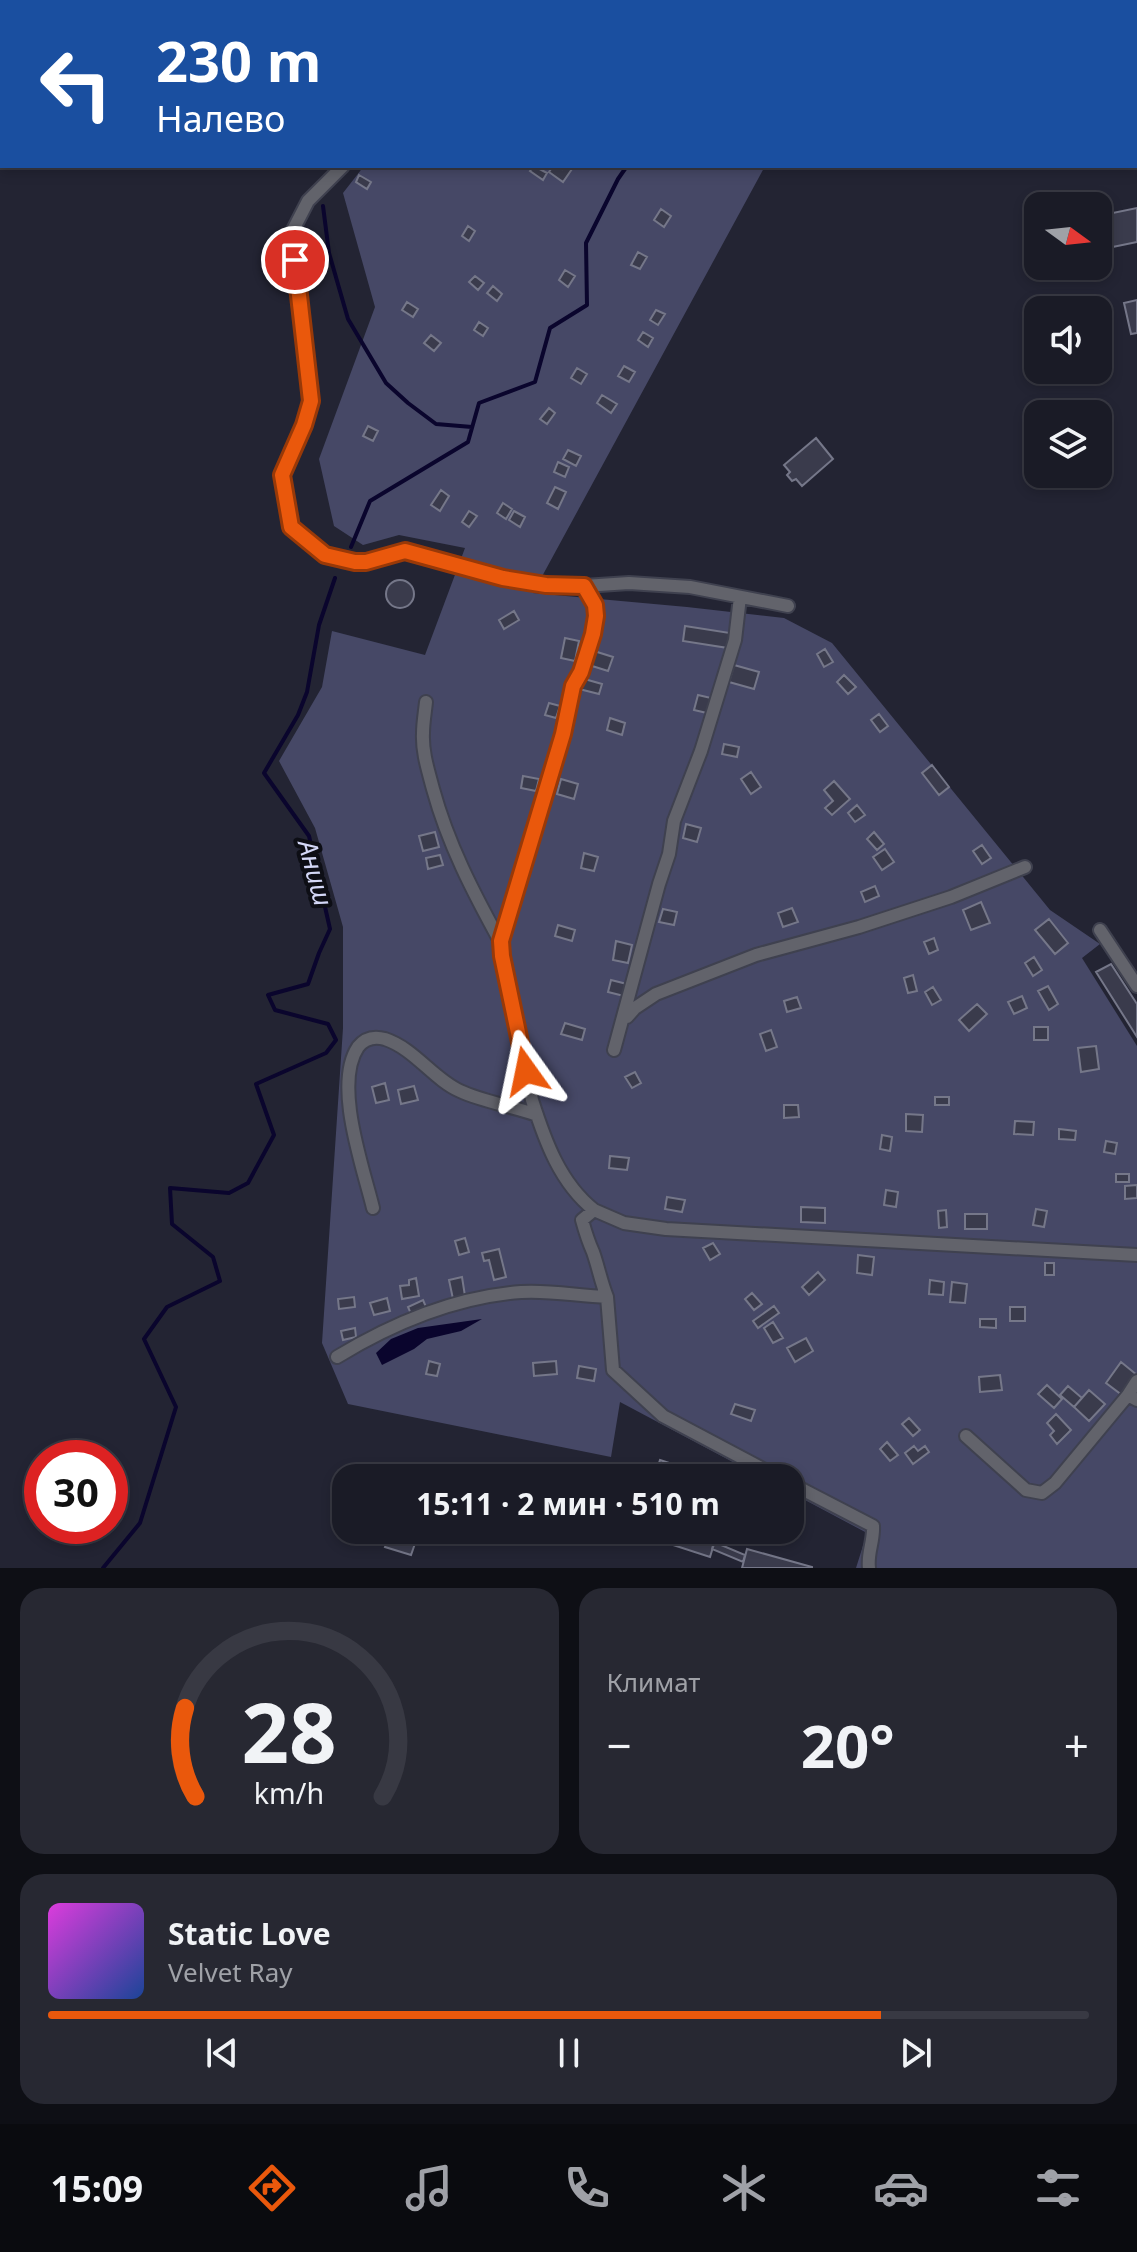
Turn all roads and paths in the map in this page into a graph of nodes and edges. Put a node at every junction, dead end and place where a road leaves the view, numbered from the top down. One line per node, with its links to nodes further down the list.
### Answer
1 (341, 168): 2 (street)
2 (584, 586): 3 (street); 8 (street)
3 (740, 597): 4 (street); 10 (street)
4 (788, 606)
5 (426, 702): 8 (street)
6 (1025, 867): 10 (street)
7 (1100, 930): 9 (street)
8 (501, 943): 12 (street)
9 (1137, 986)
10 (622, 1023): 11 (street)
11 (614, 1050)
12 (537, 1115): 13 (street); 14 (street)
13 (373, 1208)
14 (594, 1210): 15 (street); 16 (street)
15 (1137, 1255)
16 (607, 1297): 17 (street); 21 (street)
17 (337, 1357)
18 (1137, 1381): 19 (street)
19 (1132, 1397): 20 (street)
20 (966, 1436)
21 (754, 1464)
22 (804, 1490): 23 (street)
23 (869, 1568)

